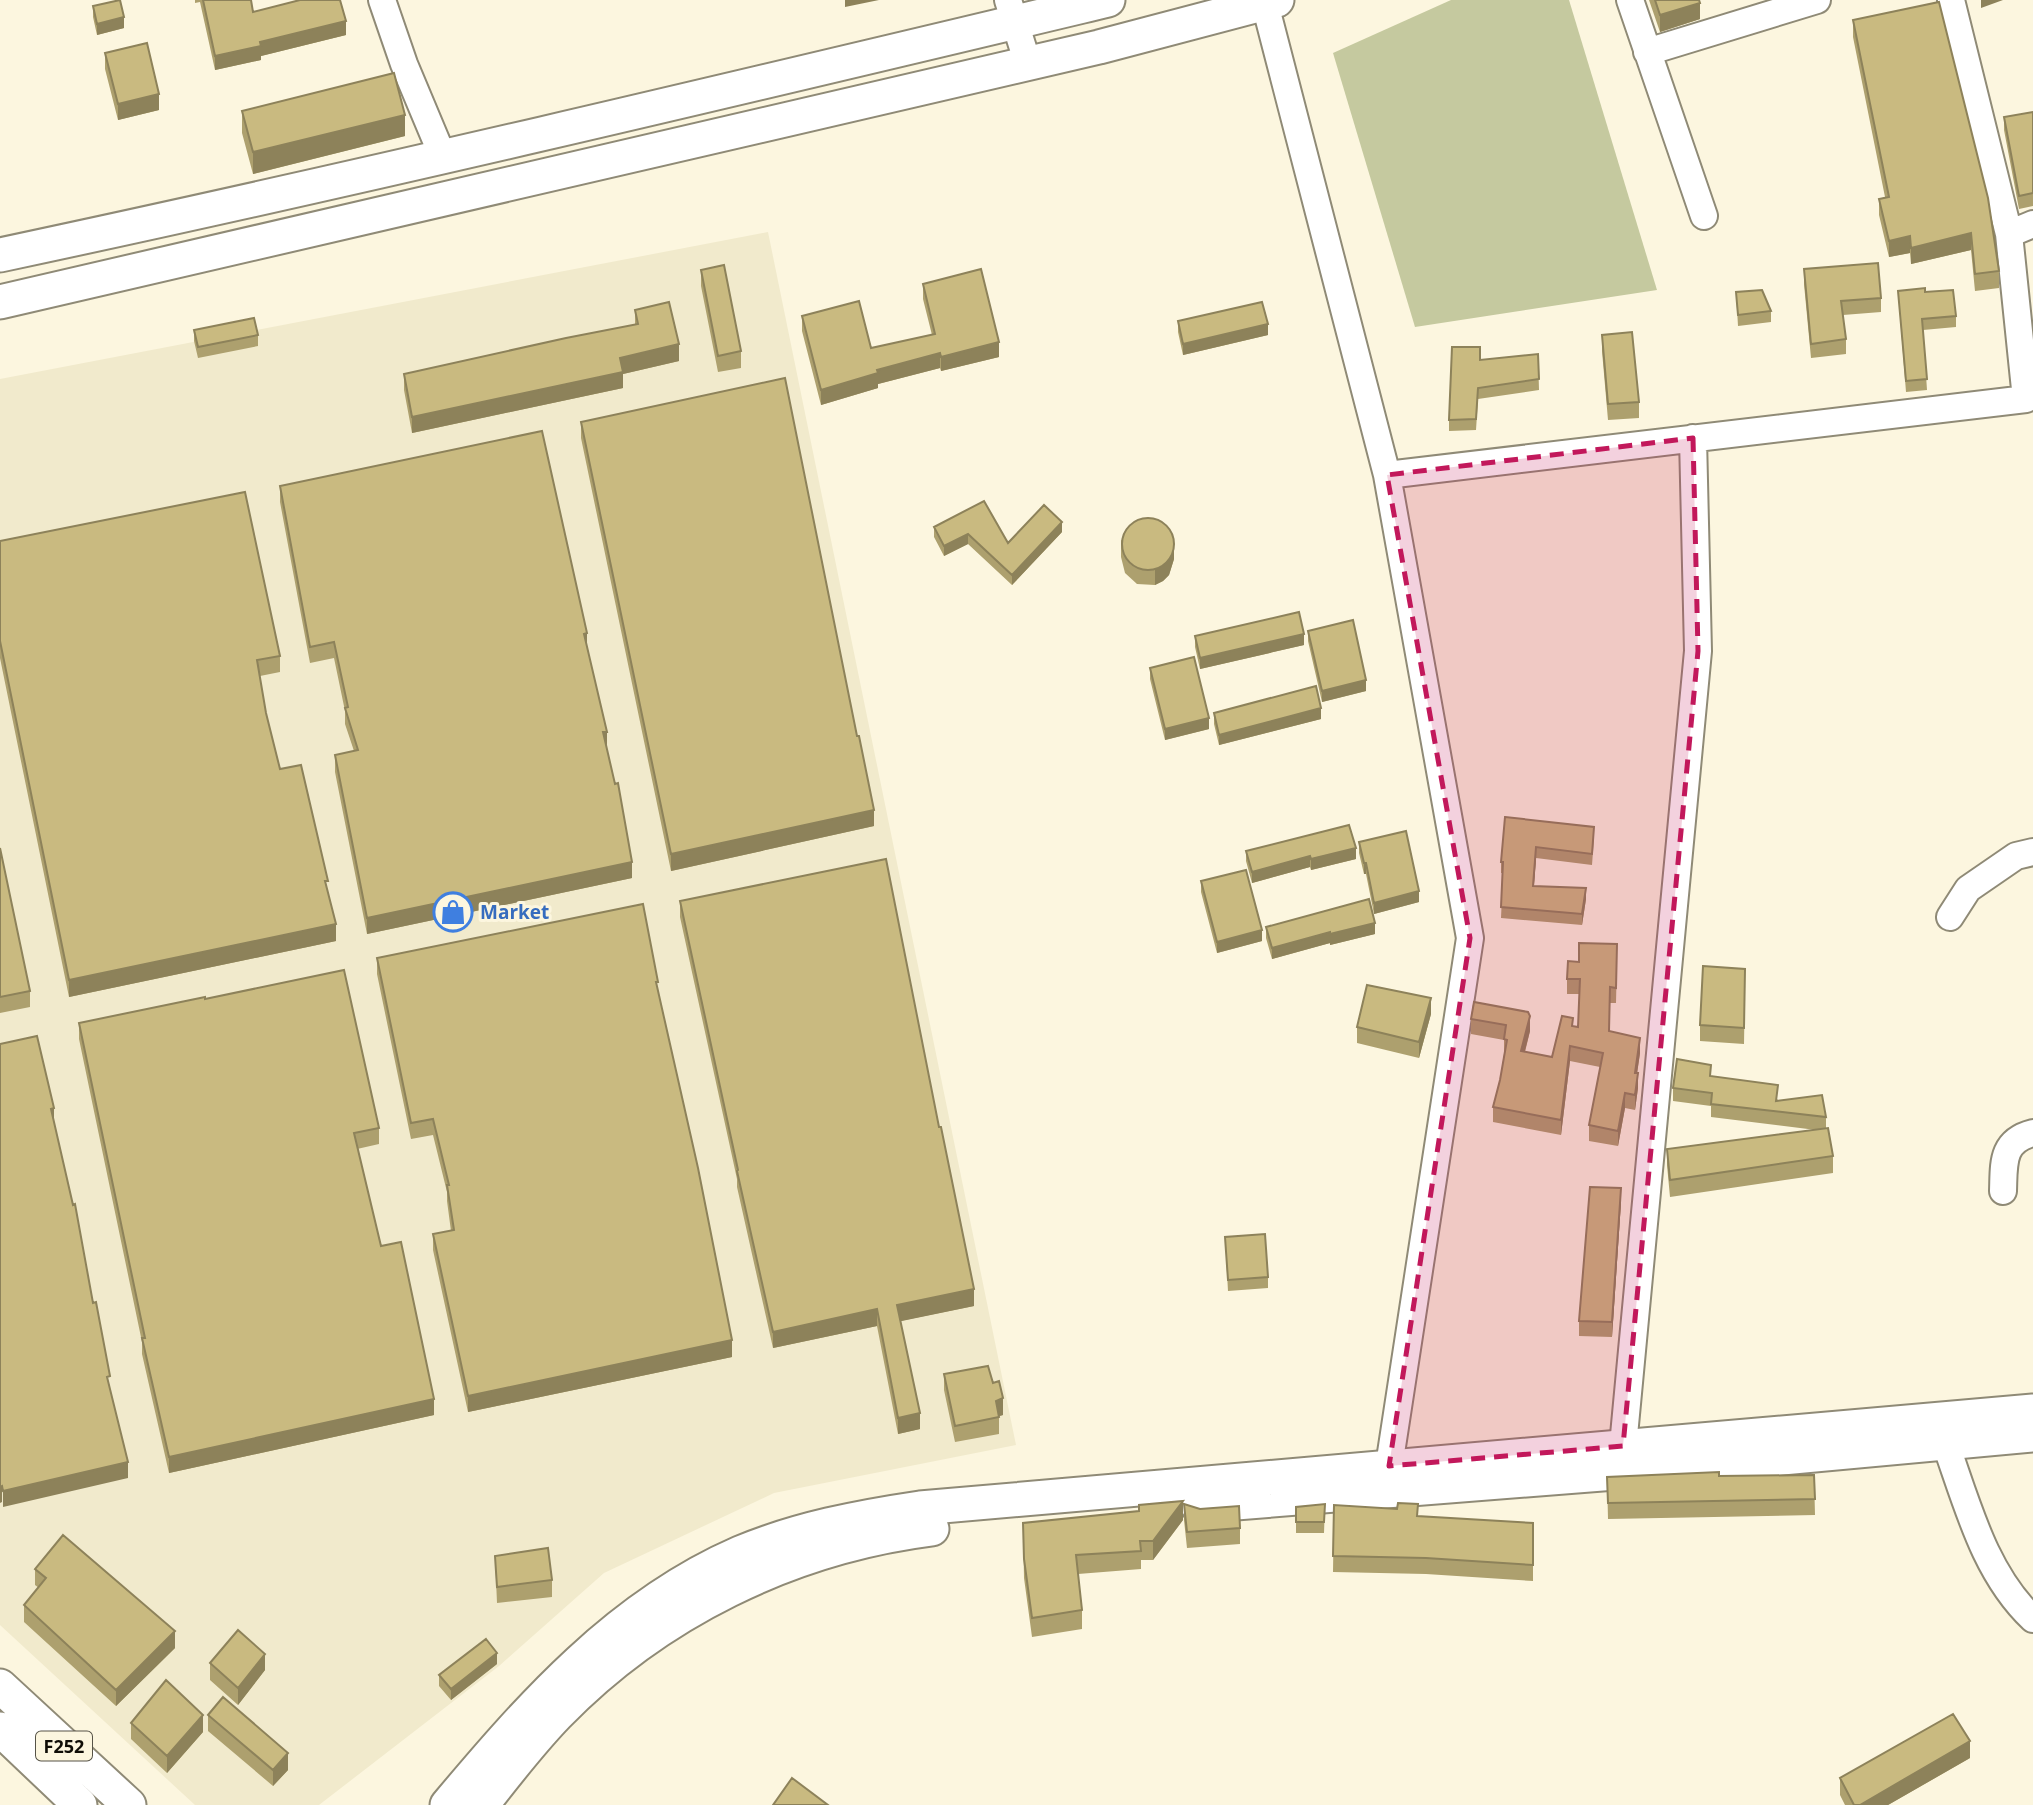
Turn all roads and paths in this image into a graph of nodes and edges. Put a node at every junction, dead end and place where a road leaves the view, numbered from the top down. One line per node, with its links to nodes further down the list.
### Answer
1 (382, 0): 12 (street)
2 (1108, 0): 7 (main road)
3 (1630, 0): 8 (street)
4 (1817, 0): 8 (street)
5 (1951, 0): 15 (street)
6 (1271, 2): 9 (main road); 19 (street)
7 (1011, 11): 9 (street); 10 (main road)
8 (1647, 52): 13 (street)
9 (1028, 64): 11 (main road)
10 (669, 106): 11 (main road); 12 (main road)
11 (680, 144): 17 (main road)
12 (443, 157): 16 (main road)
13 (1704, 216)
14 (2033, 224): 15 (street)
15 (2009, 234): 18 (street)
16 (0, 256): 17 (main road)
17 (6, 300)
18 (1693, 438): 19 (street); 27 (street)
19 (1387, 475): 28 (street)
20 (2033, 852): 21 (street)
21 (1950, 917)
22 (2033, 1133): 23 (street)
23 (2003, 1191)
24 (2033, 1411): 27 (main road)
25 (2033, 1435): 26 (main road)
26 (1945, 1442): 29 (street); 35 (main road)
27 (1623, 1446): 28 (main road)
28 (1389, 1466): 34 (main road)
29 (2033, 1619)
30 (0, 1686): 33 (main road, F252)
31 (0, 1729): 32 (main road, F252)
32 (80, 1805)
33 (129, 1805)
34 (447, 1805)
35 (482, 1805)

